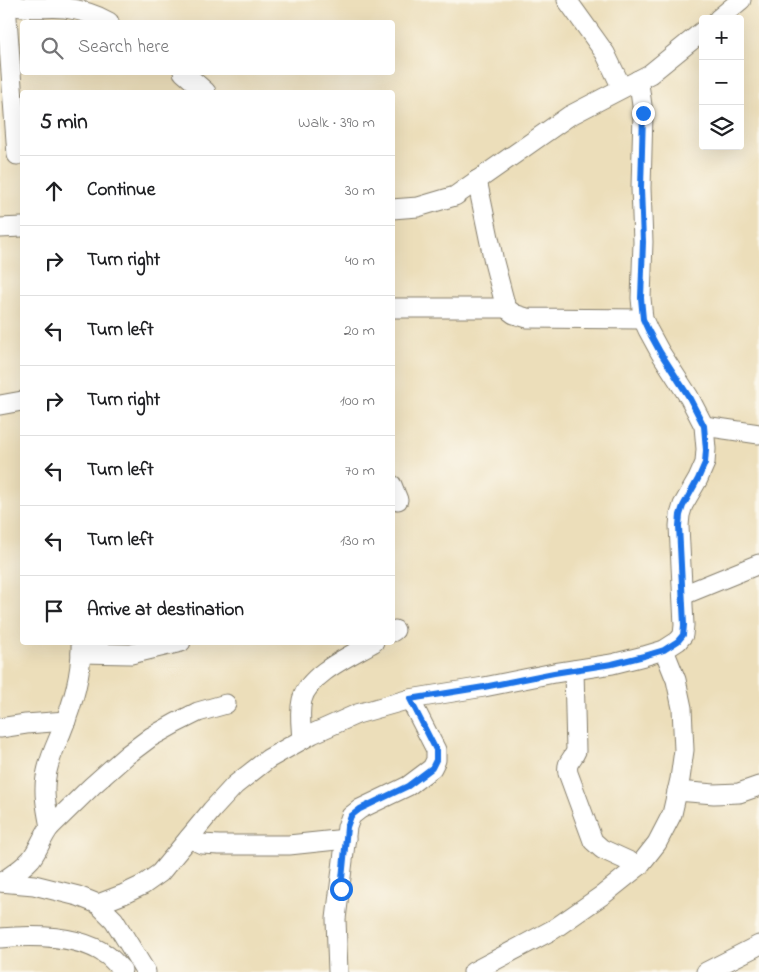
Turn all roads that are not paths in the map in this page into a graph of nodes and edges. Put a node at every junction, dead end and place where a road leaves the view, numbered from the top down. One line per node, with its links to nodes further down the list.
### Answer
1 (567, 0): 8 (street)
2 (741, 0): 4 (street)
3 (4, 2): 5 (street); 10 (street)
4 (718, 12)
5 (105, 20)
6 (699, 34): 8 (street)
7 (186, 75): 9 (street)
8 (630, 84): 11 (street); 17 (street)
9 (204, 90)
10 (17, 155)
11 (477, 180): 12 (street); 16 (street)
12 (395, 209)
13 (20, 227): 14 (street)
14 (0, 228)
15 (395, 308): 16 (street)
16 (506, 308): 17 (street)
17 (643, 319): 20 (street)
18 (20, 401): 19 (street)
19 (0, 404)
20 (704, 426): 21 (street); 23 (street)
21 (759, 434)
22 (759, 564): 23 (street)
23 (682, 595): 27 (street)
24 (168, 645): 26 (street)
25 (369, 645): 33 (street)
26 (81, 648): 31 (street)
27 (664, 650): 28 (street); 35 (street)
28 (574, 670): 29 (street); 39 (street)
29 (410, 699): 33 (street); 38 (street)
30 (226, 704): 36 (street)
31 (66, 720): 32 (street); 36 (street)
32 (0, 728)
33 (302, 739): 37 (street)
34 (759, 786): 35 (street)
35 (677, 791): 39 (street)
36 (50, 827): 40 (street)
37 (189, 838): 38 (street); 41 (street)
38 (346, 838): 46 (street)
39 (639, 866): 47 (street)
40 (1, 882): 41 (street)
41 (98, 904): 44 (street)
42 (0, 938): 45 (street)
43 (759, 945): 48 (street)
44 (142, 965): 45 (street)
45 (121, 971)
46 (338, 972)
47 (473, 972)
48 (706, 972)

